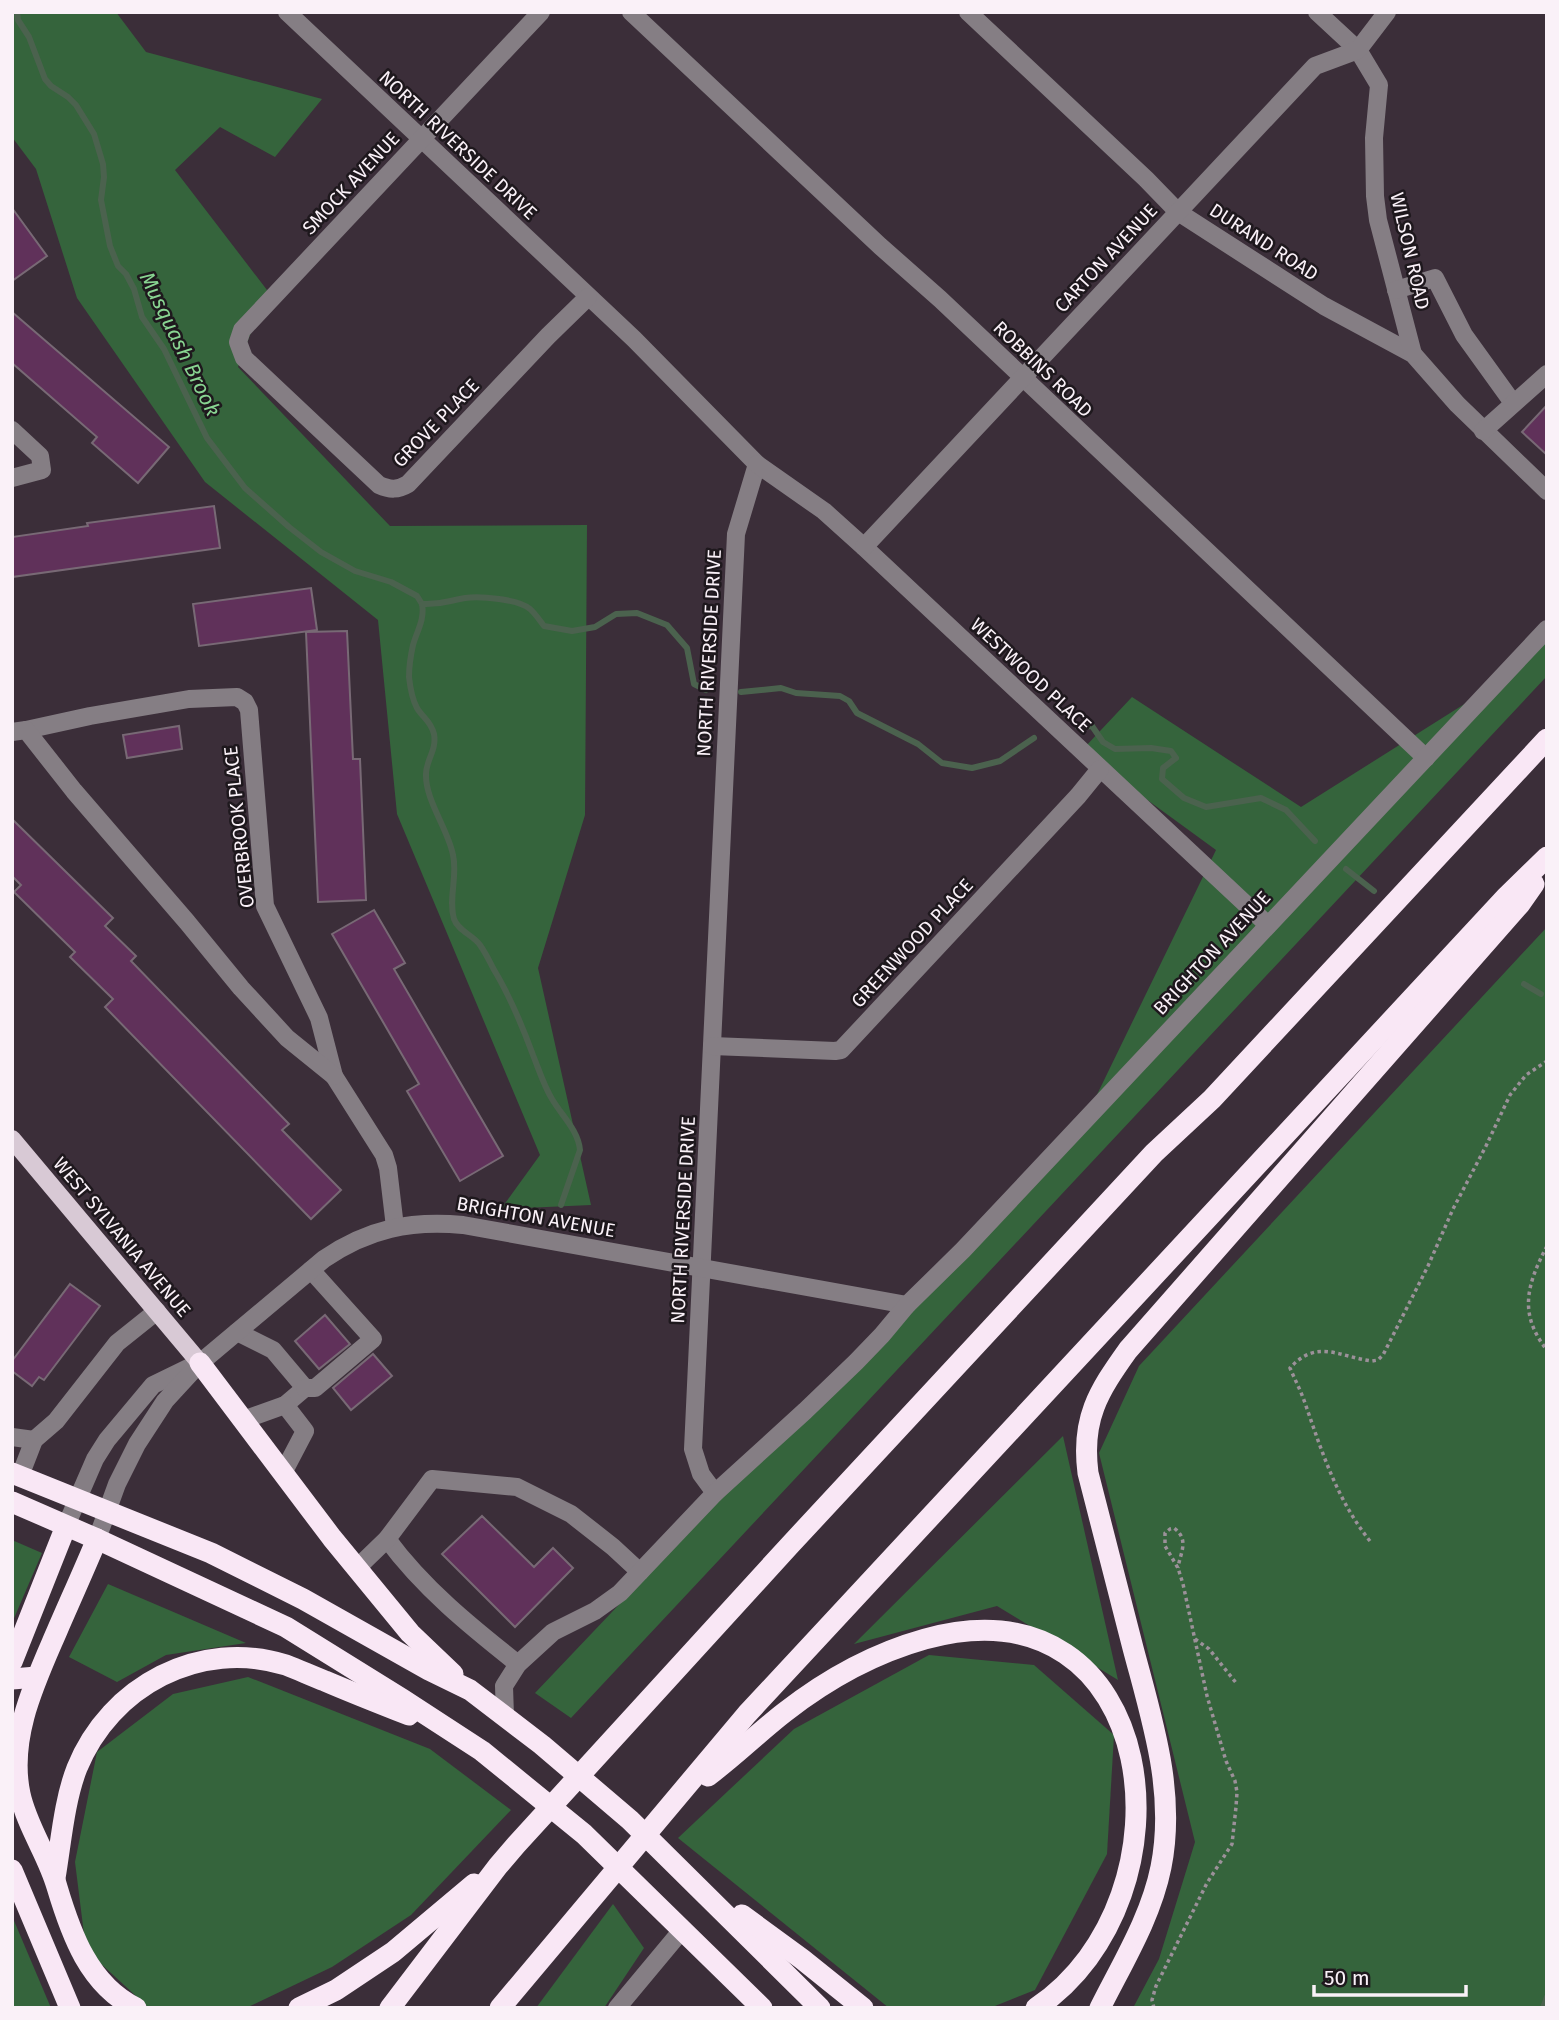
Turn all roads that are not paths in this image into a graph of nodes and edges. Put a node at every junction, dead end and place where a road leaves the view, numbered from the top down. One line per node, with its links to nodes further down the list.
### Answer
1 (287, 12): 8 (street, NORTH RIVERSIDE DRIVE)
2 (541, 12): 8 (street, SMOCK AVENUE)
3 (631, 12): 15 (street, ROBBINS ROAD)
4 (968, 12): 9 (street, DURAND ROAD)
5 (1317, 12): 7 (street, WILSON ROAD)
6 (1387, 12): 7 (street)
7 (1358, 50): 9 (street, CARTON AVENUE); 10 (street, WILSON ROAD)
8 (421, 139): 11 (street, NORTH RIVERSIDE DRIVE); 13 (street, SMOCK AVENUE)
9 (1178, 212): 12 (street, DURAND ROAD); 15 (street, CARTON AVENUE)
10 (1396, 290): 12 (street, WILSON ROAD); 16 (street)
11 (589, 297): 13 (street, GROVE PLACE); 19 (street, NORTH RIVERSIDE DRIVE)
12 (1413, 354): 18 (street, DURAND ROAD)
13 (244, 358)
14 (1547, 374): 16 (street)
15 (1022, 378): 22 (street, CARTON AVENUE); 26 (street, ROBBINS ROAD)
16 (1513, 403): 18 (street)
17 (12, 430): 20 (street)
18 (1483, 431): 21 (street, DURAND ROAD)
19 (757, 464): 22 (street, WESTWOOD PLACE); 31 (street, NORTH RIVERSIDE DRIVE)
20 (12, 478)
21 (1547, 491)
22 (864, 547): 27 (street, WESTWOOD PLACE)
23 (1547, 629): 26 (street, BRIGHTON AVENUE)
24 (19, 731): 32 (street); 32 (street, OVERBROOK PLACE)
25 (1547, 740): 65 (highway)
26 (1426, 758): 30 (street, BRIGHTON AVENUE)
27 (1100, 769): 30 (street, WESTWOOD PLACE); 31 (street, GREENWOOD PLACE)
28 (1547, 857): 64 (highway)
29 (1547, 866): 81 (highway)
30 (1268, 925): 37 (street, BRIGHTON AVENUE)
31 (712, 1046): 35 (street, NORTH RIVERSIDE DRIVE)
32 (334, 1076): 34 (street, OVERBROOK PLACE)
33 (12, 1139): 38 (main road, WEST SYLVANIA AVENUE)
34 (395, 1227): 35 (street, BRIGHTON AVENUE); 36 (street, BRIGHTON AVENUE)
35 (702, 1267): 37 (street, BRIGHTON AVENUE); 48 (street, NORTH RIVERSIDE DRIVE)
36 (311, 1270): 39 (street, BRIGHTON AVENUE); 41 (street)
37 (907, 1305): 48 (street, BRIGHTON AVENUE)
38 (157, 1311): 40 (main road, WEST SYLVANIA AVENUE); 45 (street)
39 (237, 1332): 40 (street, BRIGHTON AVENUE); 41 (street)
40 (200, 1363): 43 (highway); 49 (street, BRIGHTON AVENUE); 51 (street, BRIGHTON AVENUE)
41 (306, 1388): 42 (street)
42 (285, 1405): 43 (street); 46 (street)
43 (243, 1420): 46 (highway)
44 (12, 1437): 45 (street)
45 (34, 1440): 47 (street)
46 (283, 1473): 55 (highway)
47 (16, 1475): 49 (highway)
48 (715, 1493): 56 (street, BRIGHTON AVENUE)
49 (77, 1498): 51 (highway); 52 (street, BRIGHTON AVENUE)
50 (12, 1502): 52 (highway)
51 (108, 1511): 53 (street, BRIGHTON AVENUE); 61 (highway)
52 (66, 1526): 53 (highway); 57 (highway)
53 (97, 1539): 59 (highway); 63 (highway)
54 (387, 1539): 55 (street); 56 (street); 58 (street)
55 (357, 1568): 61 (highway)
56 (640, 1572): 58 (street, BRIGHTON AVENUE)
57 (12, 1662)
58 (518, 1664): 62 (street)
59 (37, 1677): 60 (highway); 68 (highway)
60 (12, 1679)
61 (470, 1690): 62 (highway)
62 (505, 1716): 67 (highway)
63 (450, 1731): 68 (highway); 69 (highway)
64 (674, 1803): 71 (highway); 80 (highway)
65 (498, 1866): 74 (highway); 75 (highway)
66 (12, 1870): 72 (highway)
67 (689, 1877): 78 (highway); 79 (highway)
68 (55, 1878): 73 (highway)
69 (682, 1930): 70 (highway); 76 (street)
70 (750, 1999): 77 (highway)
71 (505, 2003)
72 (70, 2008)
73 (136, 2008)
74 (299, 2008)
75 (390, 2008)
76 (617, 2008)
77 (762, 2008)
78 (820, 2008)
79 (863, 2008)
80 (1036, 2008)
81 (1100, 2008)

